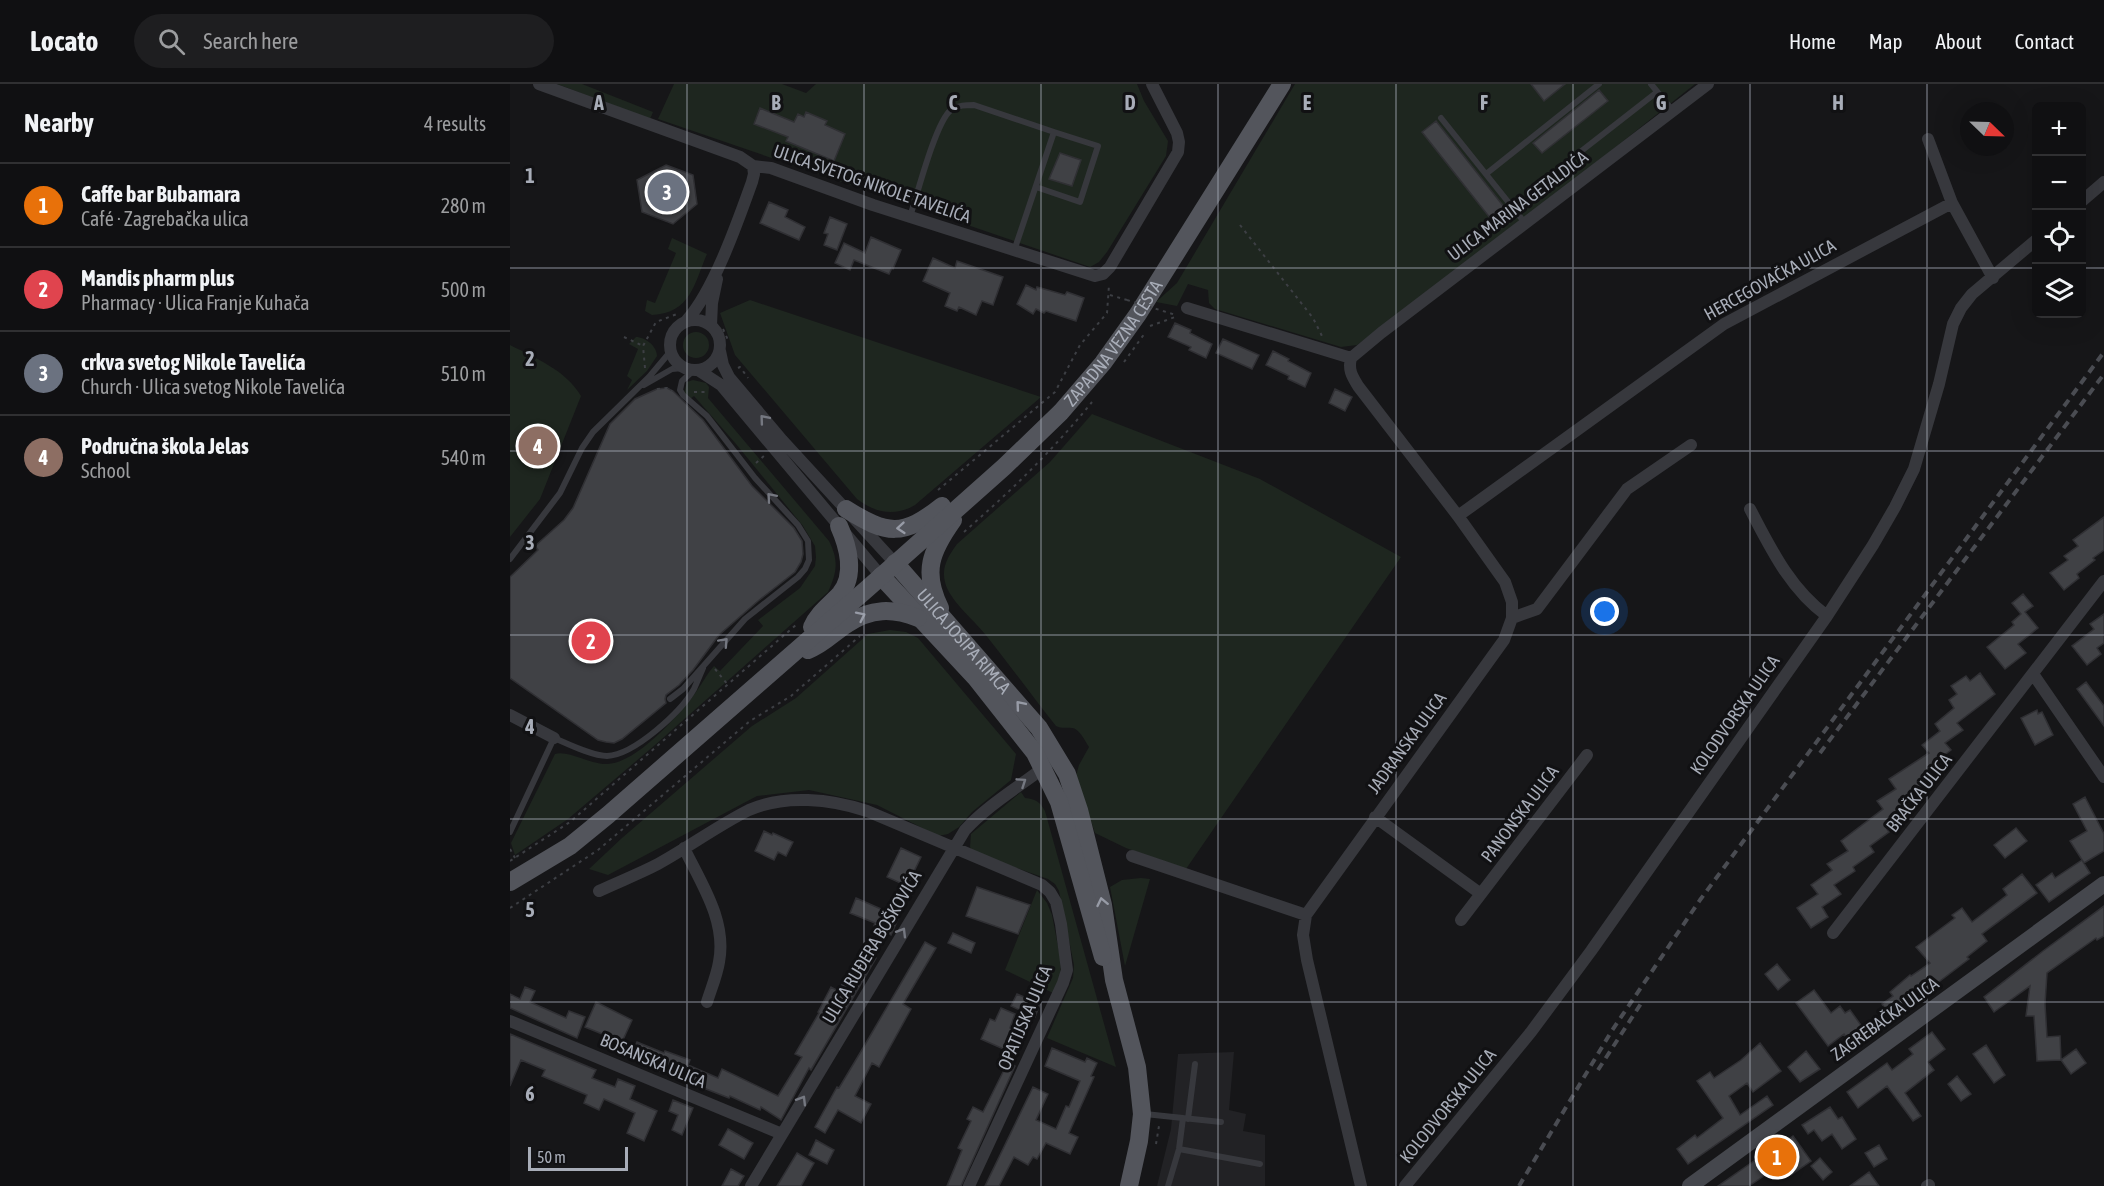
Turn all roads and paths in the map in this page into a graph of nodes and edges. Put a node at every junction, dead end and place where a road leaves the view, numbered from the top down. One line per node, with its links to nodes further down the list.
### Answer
1 (539, 84): 13 (street, ULICA SVETOG NIKOLE TAVELIĆA)
2 (1152, 84): 23 (street, ULICA SVETOG NIKOLE TAVELIĆA)
3 (1282, 84): 42 (main road, ZAPADNA VEZNA CESTA)
4 (1599, 84): 14 (lane)
5 (1651, 84): 7 (lane)
6 (1708, 84): 8 (street, ULICA MARINA GETALDIĆA)
7 (1658, 92): 8 (lane); 12 (lane)
8 (1673, 111): 20 (street, ULICA MARINA GETALDIĆA)
9 (1441, 118): 14 (lane)
10 (1054, 132): 16 (lane); 16 (lane); 19 (lane)
11 (1928, 139): 18 (street)
12 (1575, 156)
13 (753, 166): 19 (street, ULICA SVETOG NIKOLE TAVELIĆA); 24 (street, ULICA JOSIPA RIMCA)
14 (1486, 174): 20 (lane)
15 (2104, 182): 17 (street)
16 (1036, 187): 23 (lane)
17 (2086, 198)
18 (1952, 203): 25 (street); 47 (street, HERCEGOVAČKA ULICA)
19 (910, 217): 23 (street, ULICA SVETOG NIKOLE TAVELIĆA)
20 (1526, 223): 34 (street, ULICA MARINA GETALDIĆA)
21 (1240, 225): 33 (path)
22 (2032, 244): 25 (street, KOLODVORSKA ULICA)
23 (1014, 251)
24 (722, 257): 27 (street, ULICA JOSIPA RIMCA); 28 (street, ULICA JOSIPA RIMCA)
25 (1992, 278): 54 (street, KOLODVORSKA ULICA)
26 (1186, 308): 33 (street)
27 (685, 315): 28 (street); 30 (path); 32 (street, ULICA JOSIPA RIMCA)
28 (716, 325): 31 (street, ULICA JOSIPA RIMCA); 31 (path)
29 (624, 337): 30 (path)
30 (643, 346): 37 (path)
31 (724, 350): 35 (street); 45 (street, ULICA JOSIPA RIMCA, one-way to 31)
32 (670, 352): 35 (street, ULICA JOSIPA RIMCA); 37 (lane)
33 (1330, 352): 34 (street)
34 (1351, 358): 47 (street)
35 (692, 369): 37 (lane); 40 (lane); 48 (street, ULICA JOSIPA RIMCA)
36 (1119, 369): 43 (path, bridge)
37 (651, 379): 40 (path); 50 (lane)
38 (712, 393): 40 (path)
39 (1097, 396): 49 (path)
40 (687, 398): 62 (lane, one-way to 40)
41 (1691, 445): 56 (street)
42 (1004, 467): 44 (main road, ZAPADNA VEZNA CESTA); 45 (main road, one-way to 45)
43 (931, 496)
44 (967, 500): 51 (main road, ZAPADNA VEZNA CESTA); 58 (main road)
45 (846, 509): 51 (street, ULICA JOSIPA RIMCA)
46 (1750, 509): 54 (street)
47 (1458, 516): 56 (street)
48 (839, 526): 52 (street, ULICA JOSIPA RIMCA); 60 (main road)
49 (964, 533)
50 (510, 559)
51 (895, 563): 52 (main road, ZAPADNA VEZNA CESTA); 58 (main road, ULICA JOSIPA RIMCA)
52 (881, 576): 57 (main road, ULICA JOSIPA RIMCA); 60 (main road, ZAPADNA VEZNA CESTA)
53 (2104, 581): 63 (street, BRAČKA ULICA)
54 (1827, 616): 105 (street, KOLODVORSKA ULICA)
55 (804, 618): 64 (path)
56 (1512, 618): 72 (street, JADRANSKA ULICA)
57 (921, 619): 61 (main road, one-way to 57); 70 (main road, ULICA JOSIPA RIMCA)
58 (949, 625): 69 (main road, ULICA JOSIPA RIMCA, one-way to 58)
59 (865, 632): 84 (path)
60 (807, 641): 61 (main road, ZAPADNA VEZNA CESTA)
61 (792, 654): 80 (main road, ZAPADNA VEZNA CESTA)
62 (707, 660): 64 (path); 65 (lane); 67 (lane)
63 (2033, 674): 71 (street); 87 (street, BRAČKA ULICA)
64 (728, 685): 78 (path)
65 (670, 699)
66 (510, 715): 67 (street)
67 (554, 738): 73 (lane)
68 (1587, 755): 83 (street, PANONSKA ULICA)
69 (1058, 757): 70 (street, ULICA RUĐERA BOŠKOVIĆA); 88 (main road, ULICA JOSIPA RIMCA, one-way to 69)
70 (1043, 768): 75 (street, ULICA RUĐERA BOŠKOVIĆA, one-way to 70); 88 (main road, ULICA JOSIPA RIMCA)
71 (2104, 777)
72 (1375, 818): 83 (street); 85 (street, JADRANSKA ULICA)
73 (510, 832)
74 (684, 848): 75 (street); 82 (street); 89 (street)
75 (952, 848): 96 (street, ULICA RUĐERA BOŠKOVIĆA, one-way to 75); 101 (street, OPATIJSKA ULICA)
76 (510, 849): 78 (path)
77 (1132, 856): 85 (street)
78 (515, 858): 79 (path)
79 (510, 861)
80 (510, 882)
81 (2104, 884): 106 (main road, ZAGREBAČKA ULICA)
82 (599, 891)
83 (1481, 894): 86 (street, PANONSKA ULICA)
84 (510, 908)
85 (1306, 915): 104 (street)
86 (1461, 920)
87 (1833, 933)
88 (1114, 980): 92 (main road, ULICA JOSIPA RIMCA)
89 (707, 1002)
90 (510, 1021): 96 (street, BOSANSKA ULICA)
91 (1195, 1064): 93 (lane)
92 (1142, 1114): 93 (lane); 102 (main road, ULICA JOSIPA RIMCA)
93 (1186, 1118): 94 (lane); 98 (lane)
94 (1221, 1122)
95 (1158, 1126): 97 (path)
96 (782, 1134): 100 (street, ULICA RUĐERA BOŠKOVIĆA)
97 (1156, 1144)
98 (1179, 1149): 99 (lane); 103 (lane)
99 (1260, 1164)
100 (751, 1186)
101 (969, 1186)
102 (1129, 1186)
103 (1168, 1186)
104 (1361, 1186)
105 (1405, 1186)
106 (1690, 1186)

